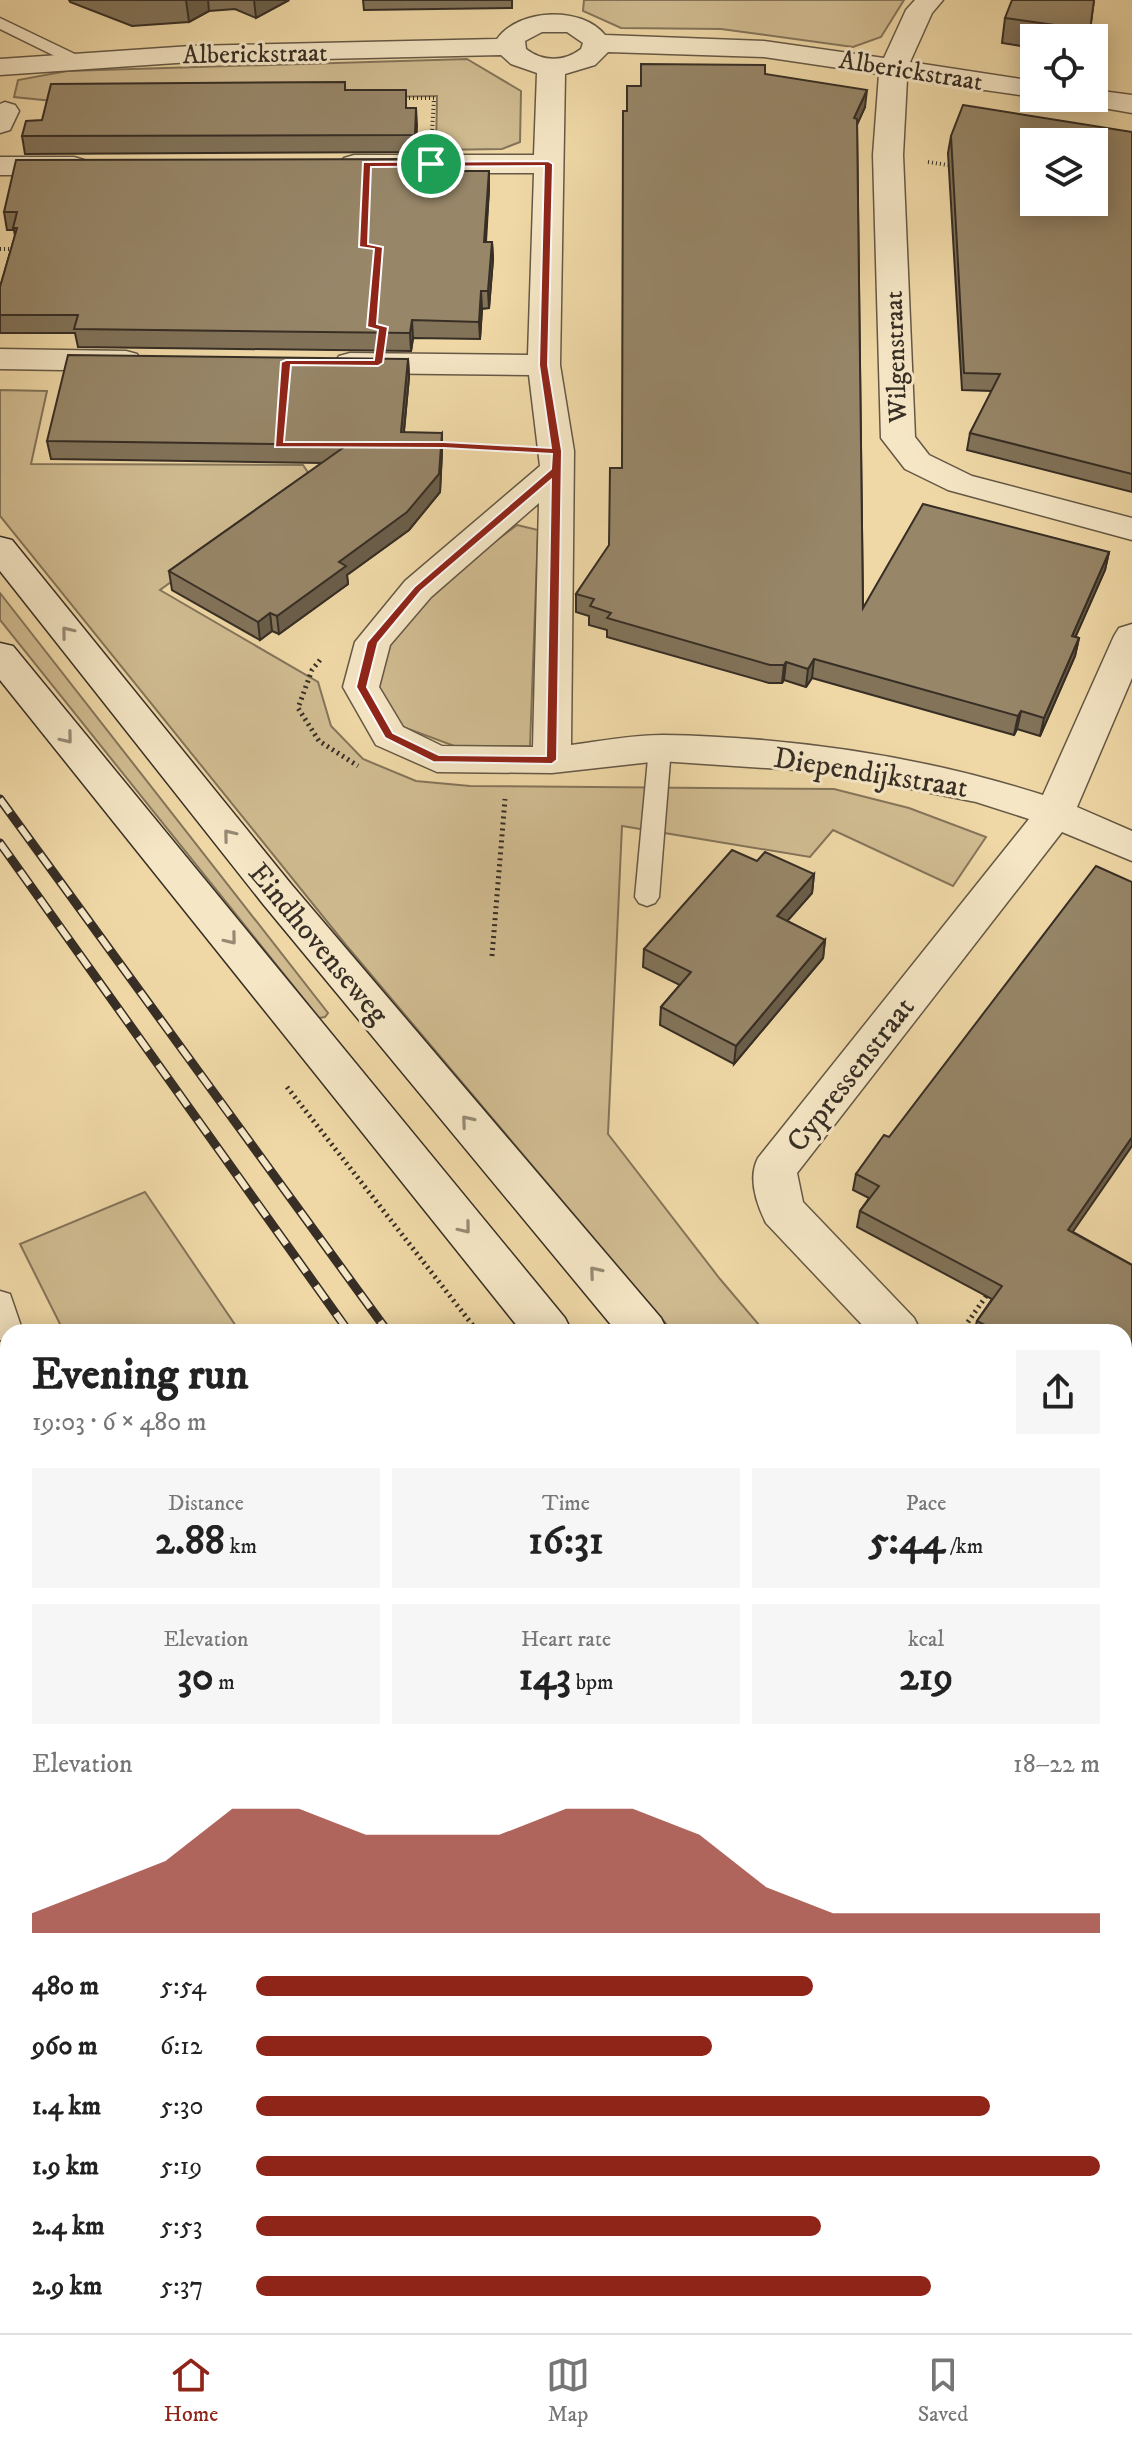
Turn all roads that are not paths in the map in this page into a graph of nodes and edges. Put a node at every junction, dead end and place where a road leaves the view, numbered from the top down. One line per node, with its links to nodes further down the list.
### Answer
1 (930, 0): 9 (street)
2 (554, 12): 4 (street); 5 (street)
3 (0, 23): 6 (lane)
4 (597, 43): 8 (street); 9 (street, Alberickstraat)
5 (510, 47): 6 (street, Alberickstraat); 8 (street)
6 (73, 59): 7 (street, Alberickstraat)
7 (0, 67)
8 (551, 67): 14 (street)
9 (894, 67): 10 (street, Alberickstraat); 22 (street, Wilgenstraat)
10 (1020, 87)
11 (1108, 100): 12 (street)
12 (1132, 104)
13 (319, 164): 14 (street)
14 (548, 164): 20 (street)
15 (96, 165): 16 (street)
16 (0, 166)
17 (0, 359): 18 (street)
18 (159, 361)
19 (317, 363): 20 (street)
20 (544, 365): 21 (street)
21 (556, 460): 28 (street); 28 (street, Diependijkstraat)
22 (1132, 529)
23 (0, 548): 35 (street, Eindhovenseweg, one-way to 23)
24 (1132, 636): 26 (street, Cypressenstraat)
25 (0, 655): 34 (street, one-way to 34)
26 (1118, 703): 29 (street, Cypressenstraat)
27 (660, 748): 28 (street, Diependijkstraat); 29 (street, Diependijkstraat); 31 (lane)
28 (552, 760)
29 (1055, 813): 30 (street, Diependijkstraat); 36 (street, Cypressenstraat)
30 (1132, 847)
31 (647, 897)
32 (0, 1302): 33 (lane)
33 (7, 1324)
34 (543, 1324)
35 (638, 1324)
36 (890, 1324)

